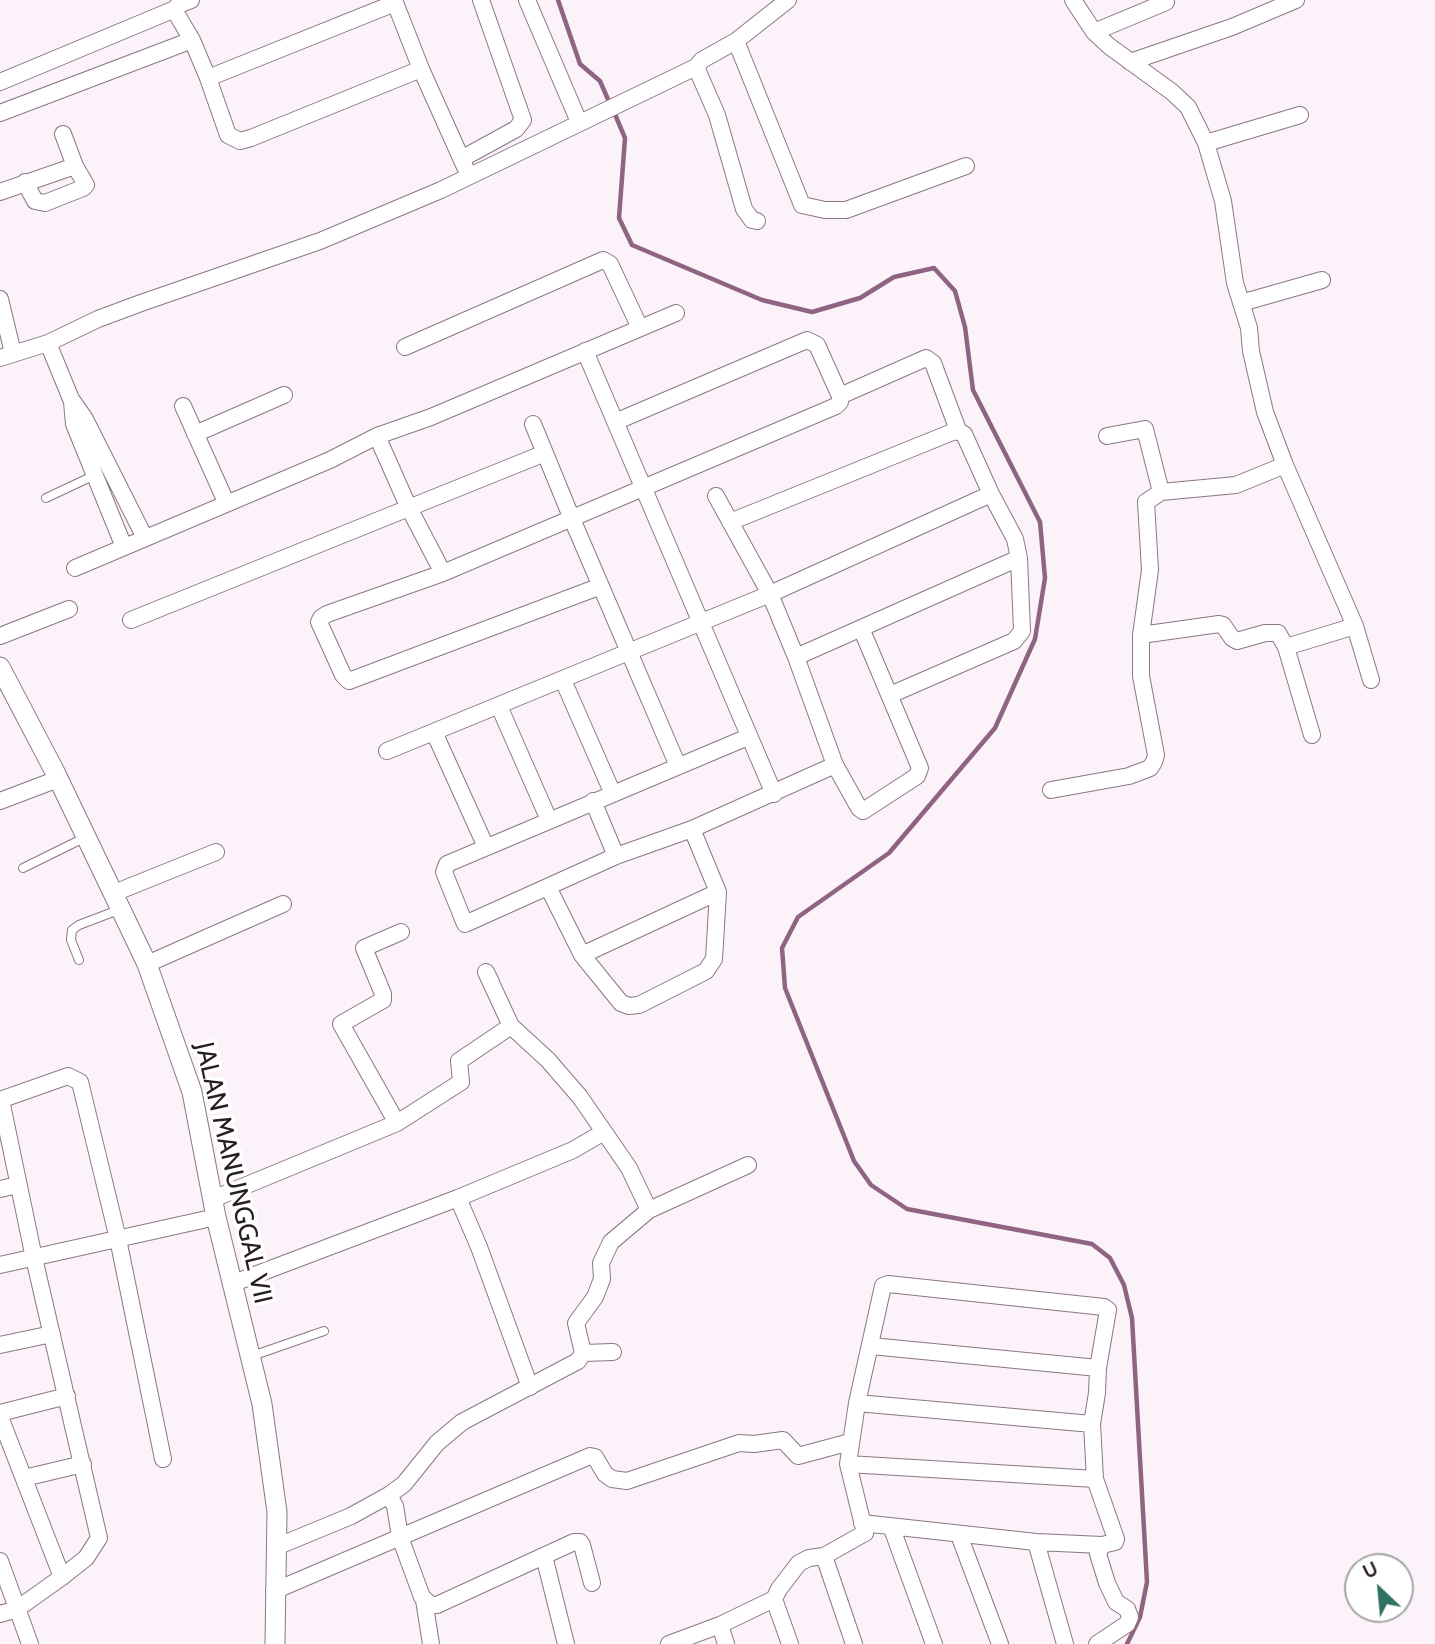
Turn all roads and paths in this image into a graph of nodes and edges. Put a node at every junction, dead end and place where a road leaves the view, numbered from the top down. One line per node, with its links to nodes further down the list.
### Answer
1 (191, 0): 9 (street)
2 (481, 0): 23 (street)
3 (527, 0): 20 (street)
4 (788, 0): 12 (street)
5 (1073, 0): 10 (street)
6 (1296, 0): 13 (street)
7 (395, 1): 15 (street); 16 (street)
8 (1166, 2): 10 (street)
9 (175, 9): 11 (street); 17 (street)
10 (1094, 32): 13 (street)
11 (192, 40): 16 (street); 18 (street)
12 (736, 41): 14 (street); 25 (street)
13 (1130, 62): 22 (street)
14 (696, 67): 20 (street); 29 (street)
15 (421, 69): 16 (street); 23 (street)
16 (208, 78)
17 (0, 82)
18 (0, 113)
19 (1300, 115): 22 (street)
20 (579, 122): 26 (street)
21 (63, 134): 24 (street)
22 (1206, 144): 32 (street)
23 (463, 158): 26 (street)
24 (75, 166): 27 (street); 27 (street)
25 (966, 166)
26 (468, 176): 35 (street)
27 (25, 182): 28 (street)
28 (0, 192)
29 (757, 221)
30 (1322, 280): 32 (street)
31 (0, 299): 38 (street)
32 (1241, 303): 50 (street)
33 (676, 313): 34 (street)
34 (640, 328): 36 (street); 37 (street)
35 (48, 343): 38 (street); 41 (street)
36 (405, 347)
37 (585, 351): 43 (street); 47 (street)
38 (7, 355)
39 (284, 395): 46 (street)
40 (840, 396): 43 (street); 45 (street); 52 (street)
41 (71, 399): 51 (street); 61 (street)
42 (183, 406): 46 (street)
43 (615, 422): 52 (street)
44 (533, 424): 49 (street)
45 (958, 430): 54 (street); 60 (street)
46 (195, 434): 57 (street)
47 (377, 436): 57 (street); 58 (street)
48 (1107, 436): 53 (street)
49 (545, 453): 58 (street); 59 (street)
50 (1284, 465): 53 (street); 71 (street)
51 (95, 475): 56 (lane); 62 (street)
52 (643, 489): 59 (street); 70 (street)
53 (1161, 492): 73 (street)
54 (991, 494): 63 (street); 67 (street)
55 (716, 496): 60 (street)
56 (46, 498)
57 (226, 502): 61 (street)
58 (408, 506): 65 (street); 69 (street)
59 (572, 519): 65 (street); 66 (street)
60 (730, 522): 67 (street)
61 (145, 538): 62 (street)
62 (124, 547): 64 (street)
63 (1019, 558): 72 (street); 81 (street)
64 (75, 568)
65 (443, 573): 66 (street)
66 (600, 586): 76 (street)
67 (769, 594): 70 (street); 77 (street)
68 (69, 609): 74 (street)
69 (131, 620)
70 (700, 622): 76 (street); 85 (street)
71 (1355, 626): 75 (street); 80 (street)
72 (861, 628): 77 (street); 81 (street)
73 (1141, 635): 75 (street); 90 (street)
74 (0, 636)
75 (1286, 647): 84 (street)
76 (629, 653): 79 (street); 88 (street)
77 (796, 657): 87 (street)
78 (0, 667): 89 (street, JALAN MANUNGGAL VII)
79 (563, 680): 82 (street); 91 (street)
80 (1371, 680)
81 (890, 695): 87 (street)
82 (499, 706): 83 (street); 95 (street)
83 (435, 732): 86 (street); 98 (street)
84 (1312, 736)
85 (748, 737): 88 (street); 92 (street)
86 (387, 751)
87 (835, 765): 92 (street)
88 (678, 766): 91 (street)
89 (58, 779): 93 (street); 97 (street, JALAN MANUNGGAL VII)
90 (1051, 790)
91 (613, 794): 94 (street)
92 (774, 794): 96 (street)
93 (0, 801)
94 (593, 801): 95 (street); 100 (street)
95 (549, 820): 98 (street)
96 (692, 829): 100 (street); 103 (street)
97 (86, 836): 101 (lane); 104 (street, JALAN MANUNGGAL VII)
98 (486, 847): 102 (street)
99 (216, 852): 104 (street)
100 (616, 856): 102 (street)
101 (23, 868)
102 (548, 887): 107 (street)
103 (718, 891): 107 (street); 107 (street)
104 (117, 901): 108 (lane); 109 (street, JALAN MANUNGGAL VII)
105 (283, 904): 109 (street)
106 (401, 932): 113 (street)
107 (582, 955)
108 (79, 960)
109 (147, 964): 119 (street, JALAN MANUNGGAL VII)
110 (491, 982): 111 (street)
111 (511, 1026): 113 (street); 114 (street)
112 (0, 1100): 116 (street); 121 (street)
113 (397, 1122): 119 (street)
114 (604, 1132): 118 (street); 120 (street)
115 (748, 1165): 120 (street)
116 (18, 1185): 117 (street); 122 (street)
117 (0, 1189)
118 (458, 1198): 124 (street); 133 (street)
119 (215, 1208): 121 (street); 124 (street, JALAN MANUNGGAL VII)
120 (649, 1210): 130 (street)
121 (118, 1239): 122 (street); 139 (street)
122 (34, 1258): 123 (street); 126 (street)
123 (0, 1265)
124 (231, 1284): 131 (street, JALAN MANUNGGAL VII)
125 (324, 1331): 131 (lane)
126 (52, 1334): 127 (street); 134 (street)
127 (0, 1345)
128 (871, 1346): 132 (street); 132 (street); 135 (street)
129 (613, 1352): 130 (street)
130 (583, 1353): 133 (street)
131 (251, 1356): 151 (street, JALAN MANUNGGAL VII)
132 (1098, 1368): 137 (street)
133 (530, 1387): 144 (street)
134 (67, 1396): 136 (street); 140 (street)
135 (857, 1403): 137 (street); 138 (street)
136 (0, 1415): 142 (street)
137 (1092, 1423): 143 (street)
138 (850, 1442): 141 (street); 148 (street)
139 (163, 1459)
140 (83, 1464): 142 (street); 155 (street)
141 (848, 1464): 143 (street); 146 (street)
142 (24, 1478): 155 (street)
143 (1096, 1479): 150 (street)
144 (389, 1495): 148 (street); 151 (street)
145 (891, 1526): 146 (street); 147 (street); 171 (street)
146 (864, 1528): 153 (street)
147 (959, 1535): 149 (street); 172 (street)
148 (400, 1537): 157 (street); 158 (street)
149 (1036, 1542): 150 (street); 173 (street)
150 (1102, 1545): 174 (street)
151 (276, 1547): 157 (street, JALAN MANUNGGAL VII)
152 (544, 1556): 156 (street); 158 (street); 166 (street)
153 (824, 1556): 159 (street); 170 (street)
154 (0, 1562): 160 (street)
155 (62, 1577): 160 (street)
156 (592, 1583)
157 (274, 1591): 164 (street, JALAN MANUNGGAL VII)
158 (424, 1600): 165 (street)
159 (774, 1600): 162 (street); 169 (street)
160 (17, 1609): 161 (street); 163 (street)
161 (0, 1614)
162 (720, 1625): 167 (street); 168 (street)
163 (30, 1644)
164 (275, 1644)
165 (431, 1644)
166 (566, 1644)
167 (669, 1644)
168 (726, 1644)
169 (790, 1644)
170 (854, 1644)
171 (934, 1644)
172 (1000, 1644)
173 (1065, 1644)
174 (1097, 1644)

